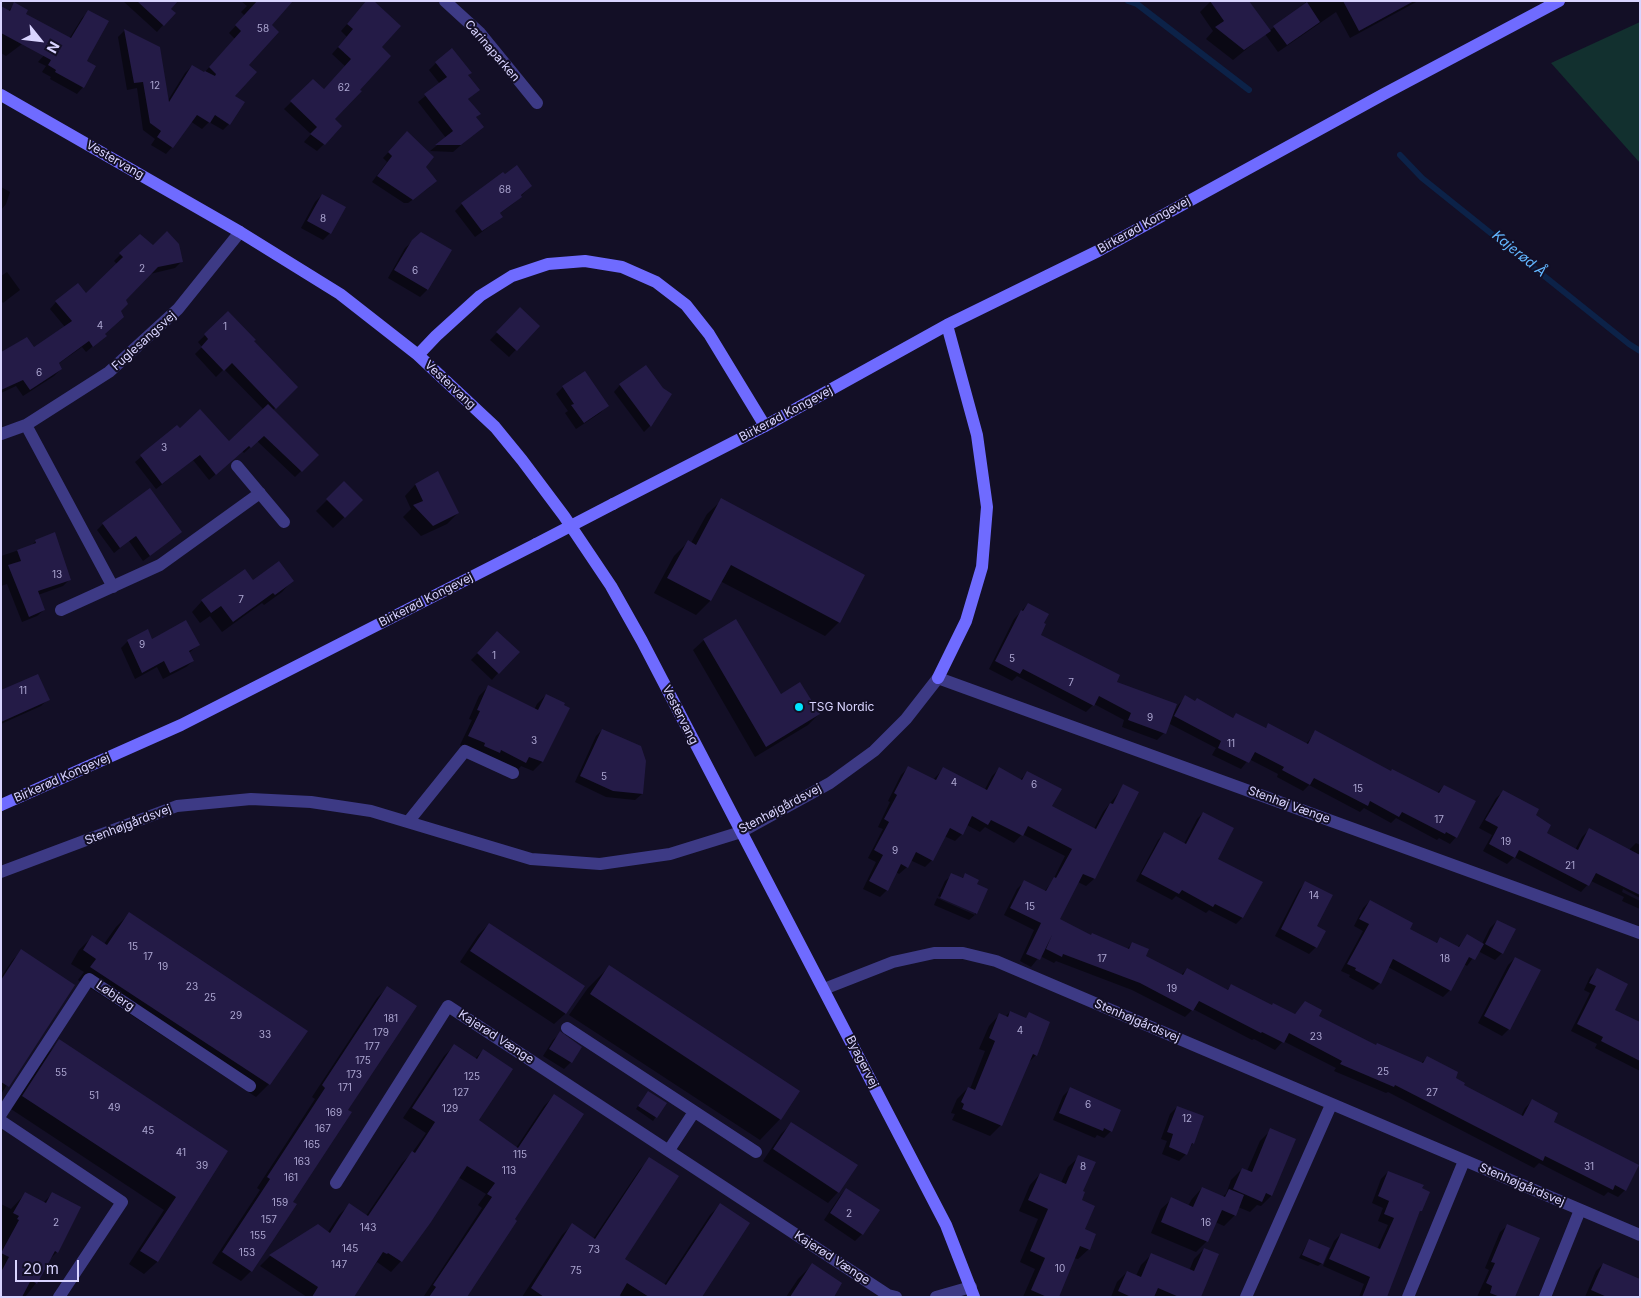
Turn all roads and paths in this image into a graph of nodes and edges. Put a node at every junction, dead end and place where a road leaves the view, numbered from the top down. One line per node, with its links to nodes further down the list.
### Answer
1 (446, 1): 4 (street, Carinaparken)
2 (1559, 1): 6 (main road, Birkerød Kongevej)
3 (1, 95): 5 (main road, Vestervang)
4 (537, 103)
5 (240, 232): 7 (main road, Vestervang); 8 (street, Fuglesangsvej)
6 (947, 325): 9 (main road, Birkerød Kongevej); 16 (main road)
7 (418, 355): 9 (main road); 20 (main road, Vestervang)
8 (26, 425): 10 (street, Fuglesangsvej); 14 (street)
9 (765, 426): 18 (main road, Birkerød Kongevej, bridge)
10 (1, 434)
11 (237, 466): 12 (street)
12 (260, 493): 13 (street); 14 (street)
13 (284, 522)
14 (113, 587): 15 (street)
15 (62, 610)
16 (938, 678): 20 (street, Stenhøjgårdsvej); 22 (street, Stenhøj Vænge)
17 (513, 773): 19 (street)
18 (1, 805)
19 (408, 822): 20 (street, Stenhøjgårdsvej); 21 (street, Stenhøjgårdsvej)
20 (741, 832): 23 (main road, Byagervej)
21 (1, 872)
22 (1640, 933)
23 (824, 988): 26 (street, Stenhøjgårdsvej); 36 (main road, Byagervej)
24 (567, 1028): 27 (street)
25 (250, 1086): 28 (street, Løbjerg)
26 (1331, 1105): 32 (street, Stenhøjgårdsvej); 40 (street)
27 (694, 1112): 30 (street); 31 (street)
28 (1, 1114)
29 (1, 1121): 37 (street)
30 (669, 1150): 33 (street, Kajerød Vænge); 38 (street, Kajerød Vænge)
31 (756, 1152)
32 (1464, 1161): 34 (street, Stenhøjgårdsvej); 41 (street, Stenhøjgårdsvej)
33 (336, 1183)
34 (1580, 1210): 35 (street, Stenhøjgårdsvej); 42 (street, Stenhøjgårdsvej)
35 (1640, 1236)
36 (973, 1292): 39 (street)
37 (59, 1297)
38 (896, 1297)
39 (936, 1297)
40 (1246, 1297)
41 (1408, 1297)
42 (1545, 1297)

